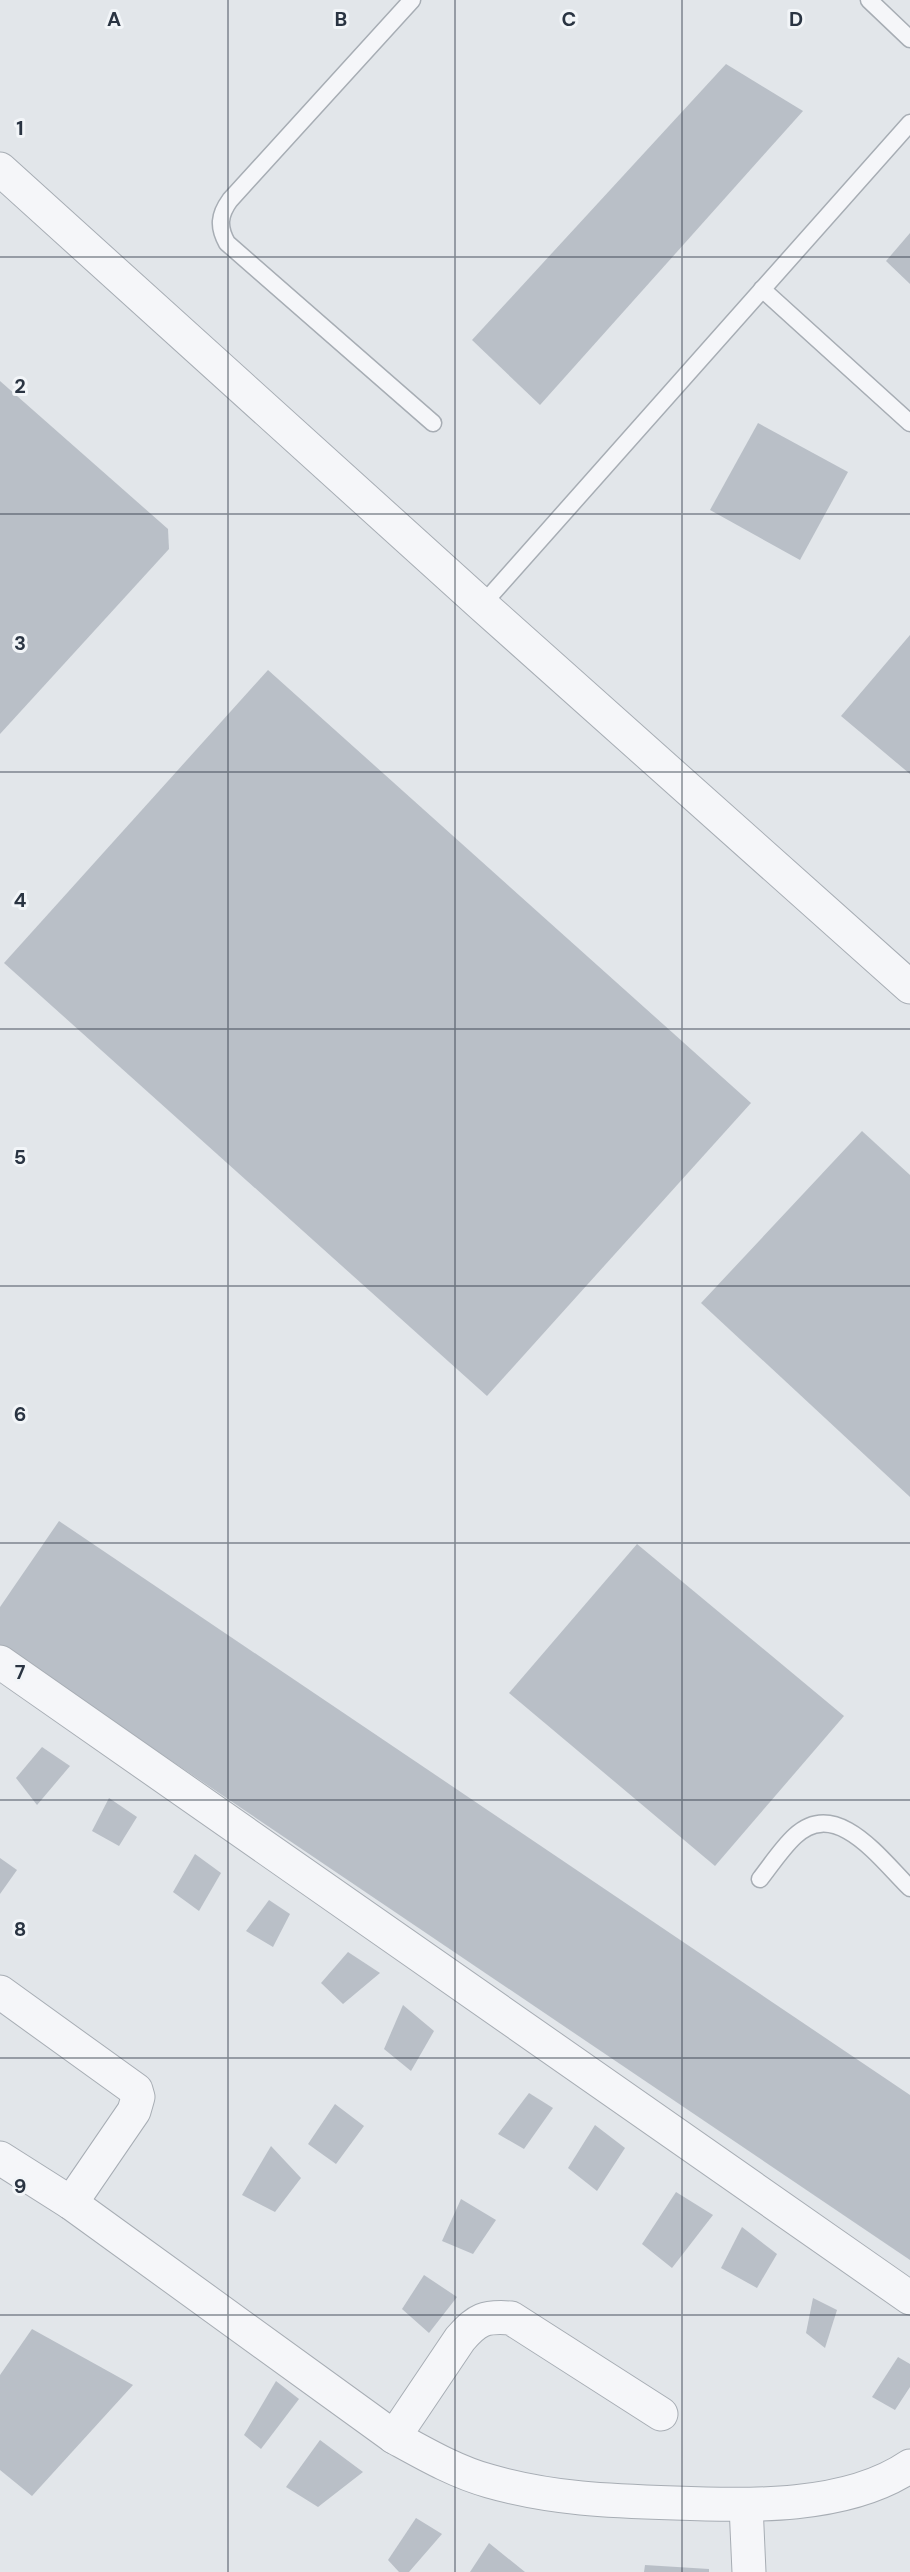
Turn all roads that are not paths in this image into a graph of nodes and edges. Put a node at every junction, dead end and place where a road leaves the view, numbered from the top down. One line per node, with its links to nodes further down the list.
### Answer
1 (412, 0): 7 (lane)
2 (869, 0): 3 (lane)
3 (910, 39)
4 (910, 123): 6 (lane)
5 (0, 169): 9 (street)
6 (762, 290): 8 (lane); 9 (lane)
7 (433, 423)
8 (910, 423)
9 (482, 605): 10 (street)
10 (910, 987)
11 (0, 1662): 17 (street)
12 (760, 1879): 13 (lane)
13 (910, 1888)
14 (0, 1992): 16 (street)
15 (0, 2158): 16 (street)
16 (71, 2203): 19 (street)
17 (910, 2298)
18 (661, 2414): 19 (street)
19 (394, 2437): 21 (street)
20 (910, 2466): 21 (street)
21 (746, 2505): 22 (street)
22 (749, 2572)

